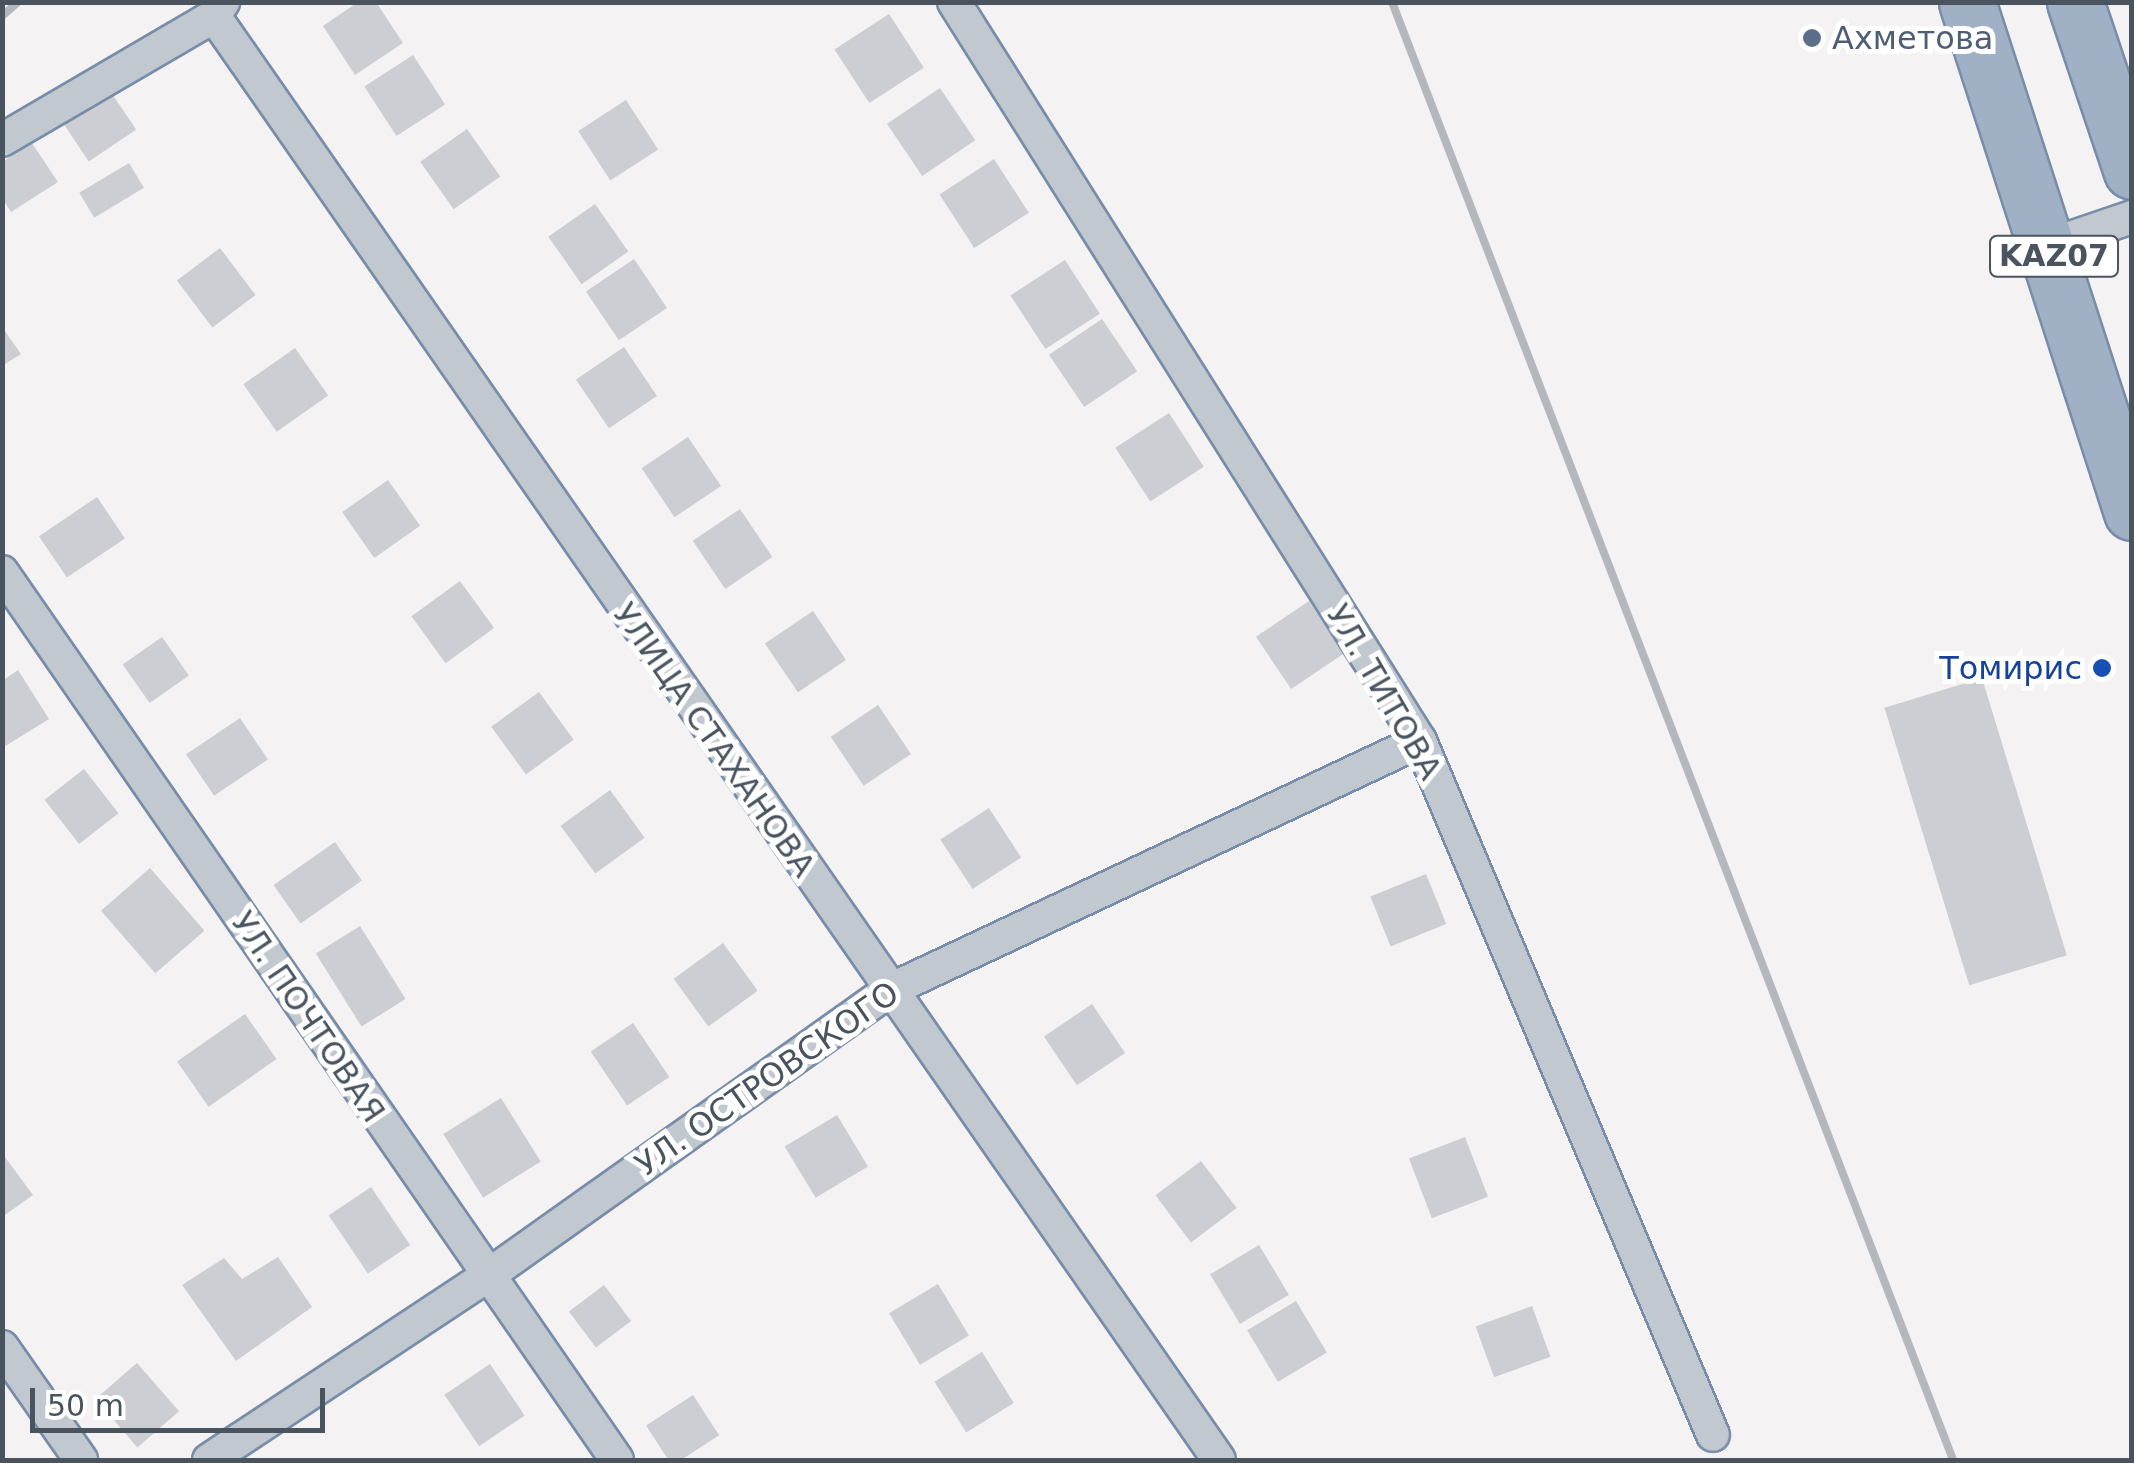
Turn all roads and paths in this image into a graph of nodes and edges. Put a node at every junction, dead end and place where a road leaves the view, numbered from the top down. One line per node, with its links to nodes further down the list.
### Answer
1 (954, 2): 11 (street, УЛ. ТИТОВА)
2 (1966, 2): 8 (highway, KAZ07)
3 (2075, 2): 6 (highway)
4 (218, 9): 5 (street); 12 (street, УЛИЦА СТАХАНОВА)
5 (2, 140)
6 (2132, 171)
7 (2132, 217): 8 (street)
8 (2050, 245): 9 (highway, KAZ07)
9 (2132, 512)
10 (2, 572): 13 (street, УЛ. ПОЧТОВАЯ)
11 (1420, 742): 12 (street, УЛ. ОСТРОВСКОГО); 15 (street, УЛ. ТИТОВА)
12 (888, 990): 13 (street, УЛ. ОСТРОВСКОГО); 19 (street, УЛИЦА СТАХАНОВА)
13 (486, 1277): 17 (street, УЛ. ОСТРОВСКОГО); 18 (street, УЛ. ПОЧТОВАЯ)
14 (2, 1347): 16 (street)
15 (1713, 1435)
16 (81, 1460)
17 (209, 1460)
18 (617, 1460)
19 (1220, 1460)

